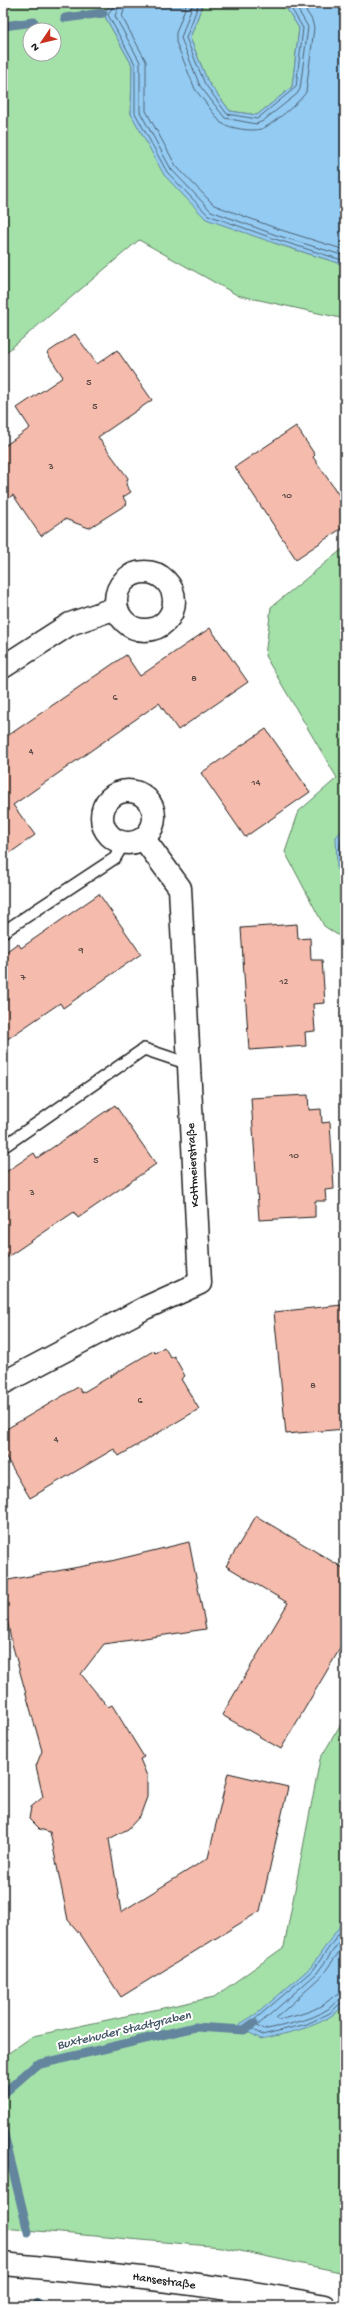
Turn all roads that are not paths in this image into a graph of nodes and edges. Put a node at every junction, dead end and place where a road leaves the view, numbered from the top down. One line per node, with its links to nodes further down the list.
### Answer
1 (116, 608): 2 (street)
2 (3, 668)
3 (134, 841): 4 (lane); 5 (street, Kottmeierstraße)
4 (3, 932)
5 (189, 1064): 6 (lane); 7 (street, Kottmeierstraße)
6 (3, 1146)
7 (3, 1383)
8 (3, 2264): 9 (street, Hansestraße)
9 (324, 2306)

